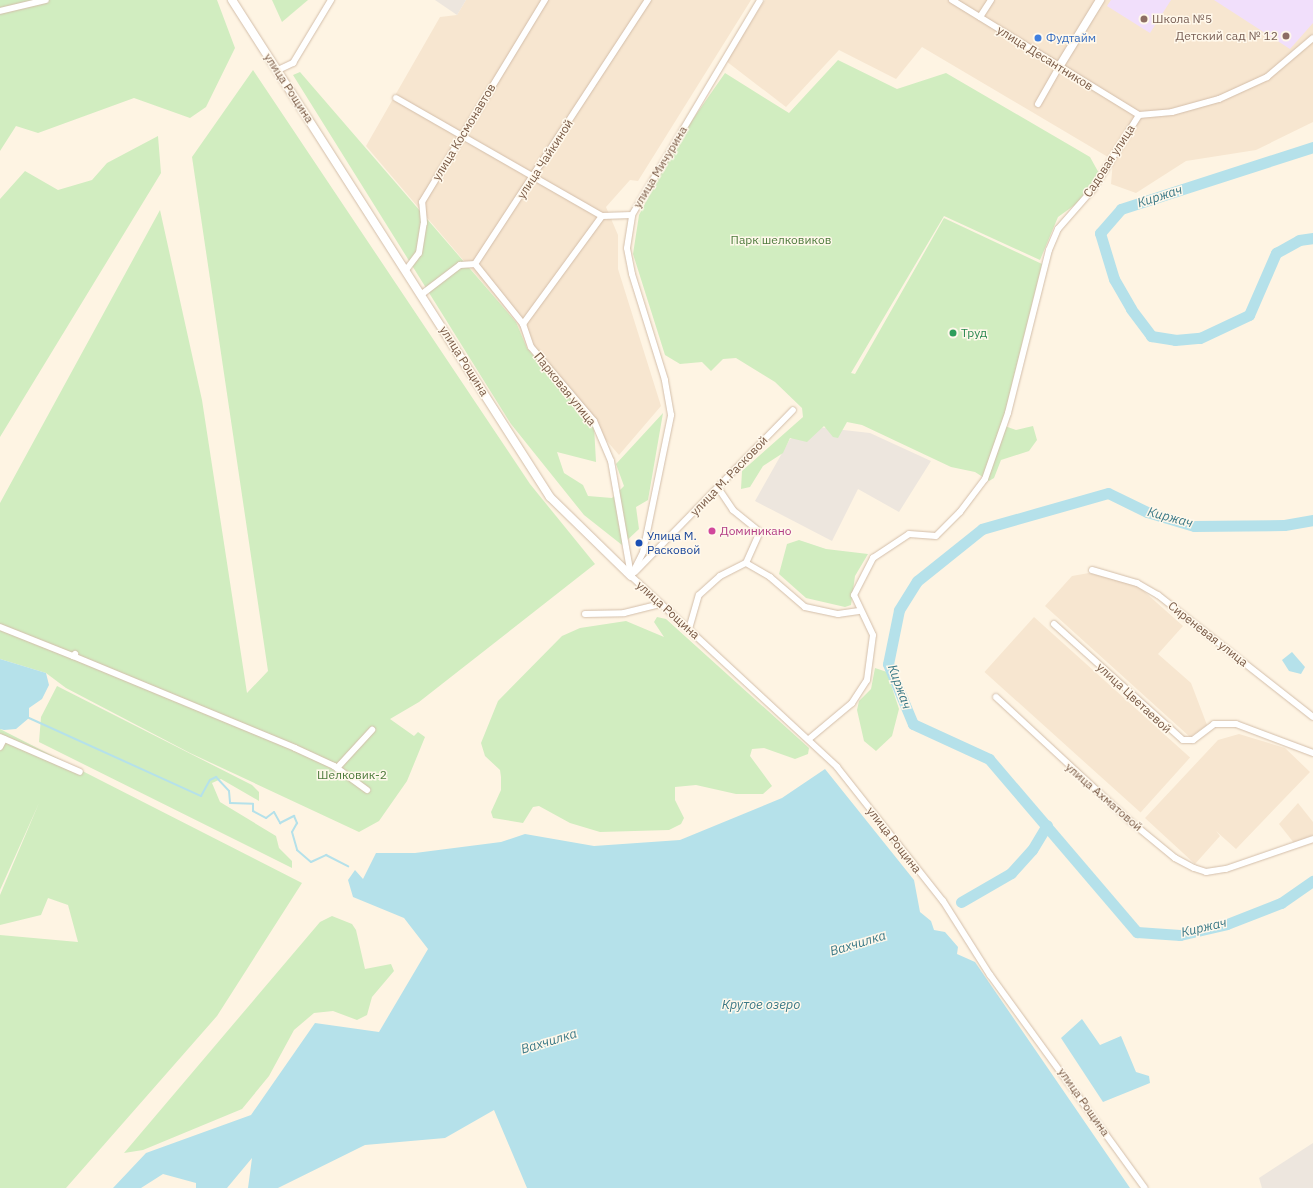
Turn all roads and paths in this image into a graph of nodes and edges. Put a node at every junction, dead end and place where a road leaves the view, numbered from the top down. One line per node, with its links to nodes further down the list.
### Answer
1 (46, 0): 10 (street)
2 (232, 0): 14 (street, улица Рощина)
3 (331, 0): 14 (street)
4 (545, 0): 18 (street, улица Космонавтов)
5 (648, 0): 19 (street, улица Чайкиной)
6 (760, 0): 20 (street, улица Мичурина)
7 (952, 0): 11 (street, улица Десантников)
8 (991, 0): 11 (street)
9 (1100, 0): 13 (street)
10 (0, 12)
11 (980, 17): 13 (street, улица Десантников)
12 (1313, 38): 17 (street, Садовая улица)
13 (1059, 67): 16 (street); 17 (street, улица Десантников)
14 (278, 70): 23 (street, улица Рощина)
15 (396, 98): 18 (street)
16 (1038, 104)
17 (1138, 115): 34 (street, Садовая улица)
18 (462, 137): 19 (street); 23 (street, улица Космонавтов)
19 (532, 178): 21 (street); 22 (street, улица Чайкиной)
20 (632, 215): 21 (street, улица Мичурина); 28 (street)
21 (602, 216): 25 (street)
22 (475, 264): 24 (street); 25 (street, Парковая улица)
23 (406, 270): 24 (street, улица Рощина)
24 (422, 294): 32 (street, улица Рощина)
25 (523, 324): 32 (street, Парковая улица)
26 (793, 410): 27 (street, улица М. Расковой)
27 (718, 488): 29 (street, улица М. Расковой); 30 (street)
28 (643, 552): 29 (street); 32 (street)
29 (654, 554): 32 (street, улица М. Расковой)
30 (746, 563): 34 (street); 38 (street)
31 (1092, 570): 40 (street, Сиреневая улица)
32 (631, 576): 33 (street, улица Рощина)
33 (662, 604): 35 (street); 38 (street, улица Рощина)
34 (859, 611): 43 (street)
35 (585, 614)
36 (1054, 624): 45 (street, улица Цветаевой)
37 (0, 627): 46 (street)
38 (688, 629): 43 (street, улица Рощина)
39 (996, 697): 49 (street, улица Ахматовой)
40 (1313, 716)
41 (372, 730): 46 (street)
42 (2, 738): 44 (street); 47 (street)
43 (809, 739): 50 (street, улица Рощина)
44 (0, 747)
45 (1313, 753)
46 (337, 768): 48 (street)
47 (80, 772)
48 (366, 790)
49 (1313, 839)
50 (1145, 1188)

